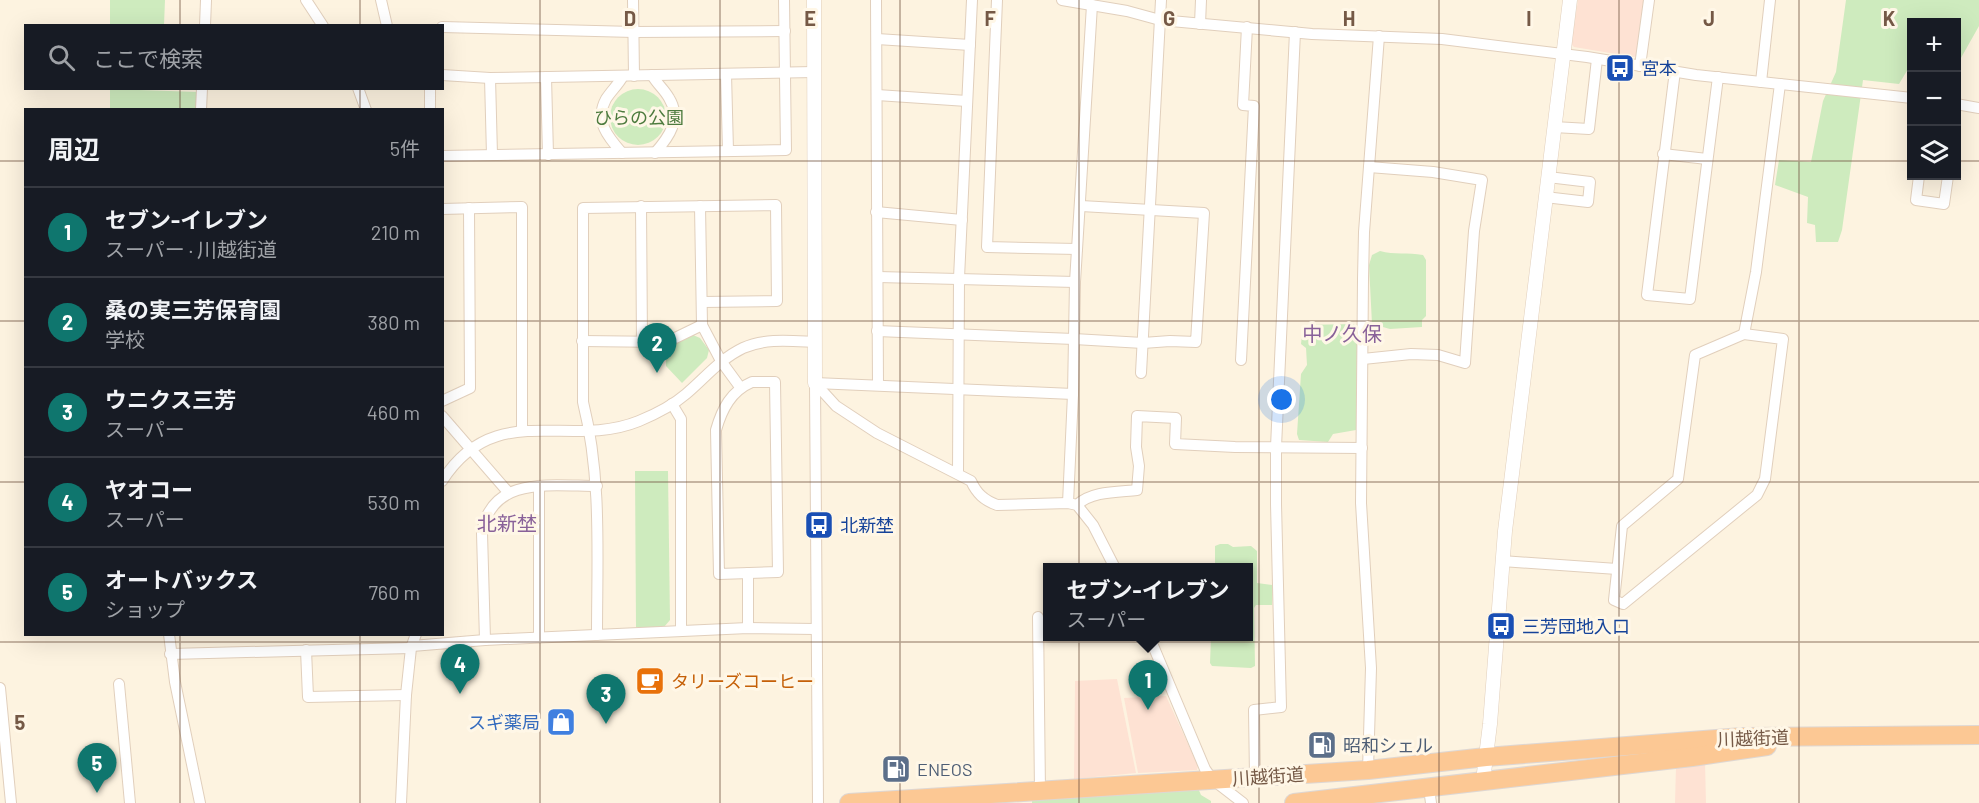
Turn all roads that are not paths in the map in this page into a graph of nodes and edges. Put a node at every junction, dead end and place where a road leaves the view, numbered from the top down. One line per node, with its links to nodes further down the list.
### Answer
1 (206, 0): 18 (street)
2 (306, 0): 19 (street)
3 (381, 0): 20 (street)
4 (633, 0): 25 (street)
5 (784, 0): 24 (street)
6 (814, 0): 34 (street)
7 (876, 0): 28 (street)
8 (972, 0): 29 (street)
9 (997, 0): 78 (street)
10 (1062, 0): 16 (street)
11 (1161, 0): 17 (street)
12 (1201, 0): 21 (street)
13 (1570, 0): 30 (street)
14 (1649, 0): 32 (street)
15 (1770, 0): 43 (street)
16 (1092, 5): 17 (street); 72 (street)
17 (1160, 20): 21 (street); 75 (street)
18 (205, 24)
19 (322, 24)
20 (387, 24)
21 (1200, 24): 23 (street)
22 (444, 27): 25 (street)
23 (1247, 27): 26 (street); 93 (street)
24 (785, 31): 25 (street); 35 (street)
25 (634, 32): 39 (street)
26 (1295, 32): 27 (street); 106 (street)
27 (1379, 36): 30 (street); 65 (street)
28 (877, 39): 29 (street); 48 (street)
29 (970, 45): 50 (street)
30 (1563, 55): 31 (street); 56 (street)
31 (1597, 59): 32 (street); 56 (street)
32 (1640, 66): 33 (street)
33 (1675, 71): 41 (street); 61 (street)
34 (814, 72): 35 (street); 89 (street)
35 (785, 73): 36 (street); 57 (street)
36 (726, 74): 38 (street); 57 (street)
37 (444, 75): 42 (street)
38 (652, 75): 39 (street); 59 (street)
39 (628, 76): 40 (street); 58 (street)
40 (546, 77): 42 (street); 60 (street)
41 (1718, 77): 43 (street); 64 (street)
42 (490, 78): 62 (street)
43 (1761, 82): 44 (street)
44 (1780, 84): 49 (street); 85 (street)
45 (202, 90): 51 (street)
46 (359, 90): 52 (street)
47 (430, 90): 53 (street)
48 (876, 95): 50 (street); 76 (street)
49 (1907, 98)
50 (967, 101): 77 (street)
51 (201, 108)
52 (365, 108)
53 (430, 108)
54 (1961, 108): 55 (street)
55 (1979, 108)
56 (1554, 127): 66 (street)
57 (728, 151): 59 (street)
58 (622, 153): 59 (street); 60 (street)
59 (655, 153)
60 (548, 154): 62 (street)
61 (1663, 154): 64 (street); 64 (street)
62 (492, 155): 63 (street)
63 (444, 156)
64 (1707, 159)
65 (1369, 167): 92 (street); 92 (street)
66 (1548, 177): 69 (street); 69 (street)
67 (1918, 180): 68 (street)
68 (1947, 180)
69 (1545, 197): 115 (street)
70 (641, 206): 71 (street); 88 (street); 90 (street)
71 (700, 206): 82 (street); 82 (street)
72 (1081, 206): 75 (street); 78 (street)
73 (469, 208): 74 (street); 101 (street); 104 (street)
74 (444, 209)
75 (1150, 210): 91 (street); 91 (street)
76 (876, 212): 77 (street); 79 (street)
77 (962, 220): 80 (street)
78 (1077, 249): 81 (street)
79 (878, 277): 80 (street); 84 (street)
80 (959, 278): 81 (street); 86 (street)
81 (1075, 282): 87 (street)
82 (702, 302): 83 (street)
83 (702, 325): 90 (street); 94 (street)
84 (878, 331): 86 (street); 97 (street)
85 (1744, 334): 117 (street); 117 (street)
86 (958, 335): 87 (street); 99 (street)
87 (1074, 339): 91 (street); 100 (street)
88 (582, 341): 90 (street); 105 (street)
89 (815, 342): 94 (street); 96 (street)
90 (642, 343)
91 (1143, 344): 95 (street)
92 (1363, 359): 107 (street)
93 (1241, 360)
94 (721, 361): 98 (street); 102 (street)
95 (1141, 373)
96 (815, 383): 97 (street); 109 (street); 121 (street)
97 (878, 385): 99 (street)
98 (740, 387): 118 (street); 118 (street)
99 (958, 390): 100 (street); 109 (street)
100 (1073, 394): 114 (street)
101 (444, 400)
102 (672, 404): 105 (street); 122 (street)
103 (444, 418): 108 (street)
104 (522, 430): 105 (street); 108 (street)
105 (590, 430): 112 (street)
106 (1276, 447): 107 (street); 114 (street); 139 (street)
107 (1362, 448): 138 (street)
108 (470, 450): 110 (street); 113 (street)
109 (958, 473): 114 (street)
110 (444, 478)
111 (539, 486): 112 (street); 113 (street); 126 (street)
112 (597, 486): 123 (street)
113 (508, 492): 127 (street)
114 (1072, 504): 116 (street)
115 (1502, 561): 117 (street); 137 (street)
116 (1114, 563)
117 (1617, 569)
118 (748, 573): 120 (street)
119 (1038, 617): 142 (street)
120 (748, 628): 121 (street); 122 (street)
121 (815, 629): 148 (street)
122 (681, 631): 123 (street)
123 (597, 635): 126 (street)
124 (169, 636): 131 (street)
125 (415, 636): 129 (street)
126 (539, 637): 127 (street)
127 (485, 640): 129 (street)
128 (1151, 641): 140 (street)
129 (412, 647): 130 (street); 134 (street)
130 (306, 650): 131 (street); 134 (street)
131 (170, 654): 146 (street)
132 (119, 684): 145 (street)
133 (0, 688): 144 (street)
134 (406, 695): 147 (street)
135 (1979, 735): 136 (highway, 川越街道)
136 (1831, 737): 137 (highway, 川越街道); 141 (highway, 川越街道)
137 (1486, 757): 138 (highway, 川越街道); 141 (street)
138 (1368, 770): 139 (highway, 川越街道)
139 (1255, 776): 140 (highway, 川越街道)
140 (1212, 779): 142 (highway, 川越街道); 150 (street)
141 (1483, 781): 143 (highway, 川越街道)
142 (1040, 792): 149 (highway, 川越街道)
143 (1430, 795): 151 (highway, 川越街道)
144 (11, 803)
145 (130, 803)
146 (200, 803)
147 (401, 803)
148 (818, 803)
149 (849, 803)
150 (1243, 803)
151 (1294, 803)

